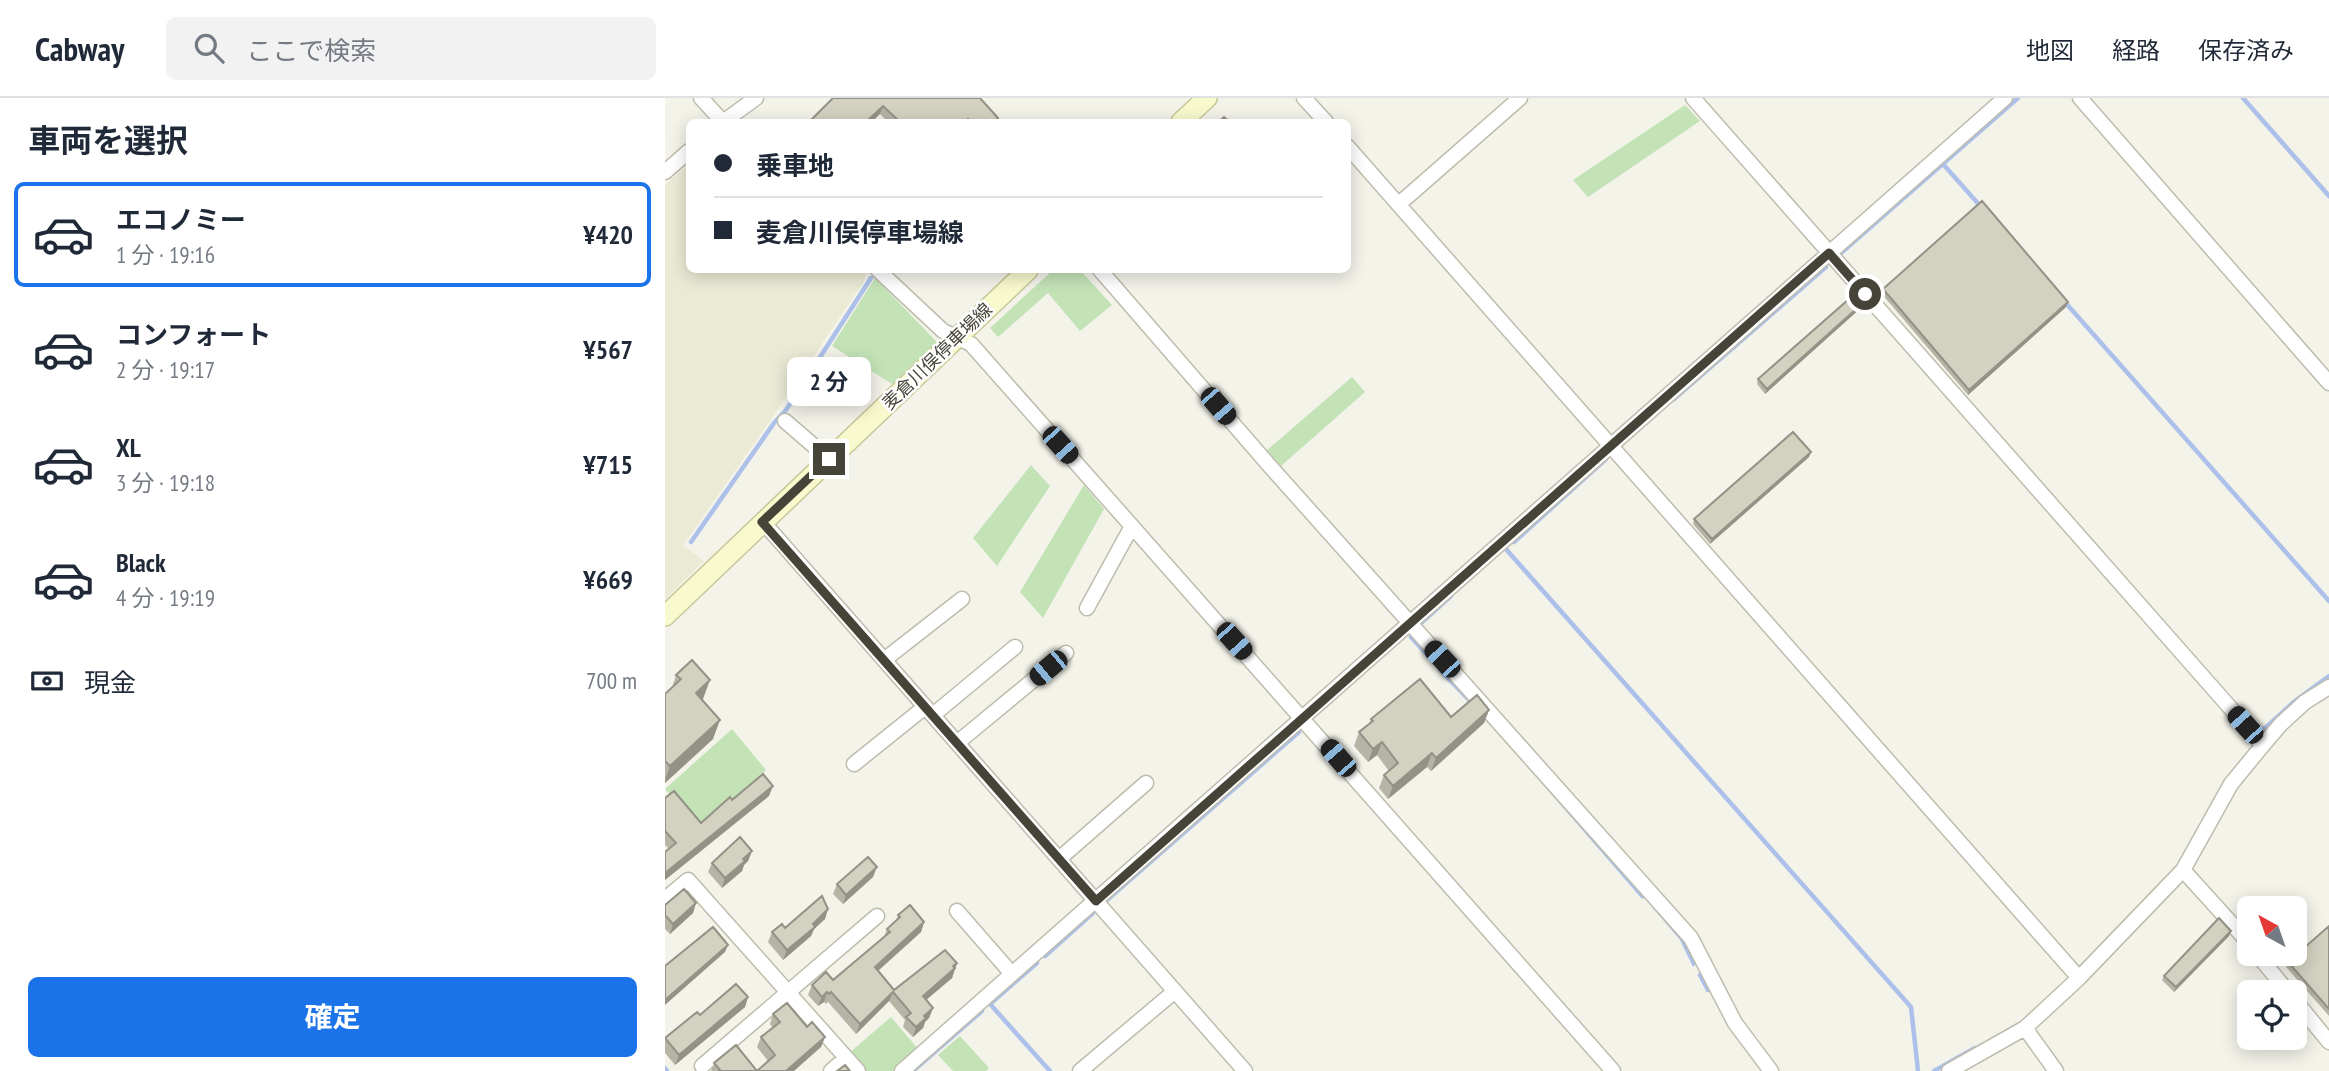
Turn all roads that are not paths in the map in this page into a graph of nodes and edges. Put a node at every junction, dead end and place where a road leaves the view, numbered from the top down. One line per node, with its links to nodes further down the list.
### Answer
1 (701, 98): 9 (street)
2 (756, 98): 10 (street)
3 (1207, 98): 11 (main road)
4 (1304, 98): 12 (street)
5 (1520, 98): 16 (street)
6 (1693, 98): 17 (street)
7 (2005, 98): 17 (street)
8 (2080, 98): 22 (street)
9 (720, 119)
10 (727, 119)
11 (1184, 119)
12 (1323, 119)
13 (1351, 150): 16 (street)
14 (686, 154): 15 (street)
15 (665, 172)
16 (1399, 204): 24 (street)
17 (1829, 253): 24 (street); 39 (street)
18 (881, 273): 21 (street)
19 (1025, 273): 21 (main road, 麦倉川俣停車場線)
20 (1103, 273): 31 (street)
21 (957, 337): 25 (main road, 麦倉川俣停車場線); 27 (street)
22 (2329, 383)
23 (785, 421): 25 (street)
24 (1610, 446): 31 (street); 51 (street)
25 (829, 459): 26 (main road, 麦倉川俣停車場線)
26 (762, 522): 30 (main road, 麦倉川俣停車場線); 34 (street)
27 (1132, 526): 29 (street); 37 (street)
28 (962, 599): 34 (street)
29 (1087, 608)
30 (665, 616)
31 (1409, 622): 37 (street); 66 (street)
32 (1015, 647): 36 (street)
33 (1066, 653): 38 (street)
34 (884, 660): 36 (street)
35 (2329, 687): 39 (street)
36 (929, 711): 38 (street); 40 (street)
37 (1302, 718): 45 (street); 65 (street)
38 (957, 743): 42 (street)
39 (2263, 746): 43 (street)
40 (854, 764)
41 (1146, 783): 42 (street)
42 (1059, 859): 45 (street)
43 (2183, 870): 48 (street); 51 (street)
44 (665, 899): 54 (street)
45 (1096, 901): 50 (street); 53 (street)
46 (957, 911): 50 (street)
47 (877, 916): 54 (street)
48 (2237, 930)
49 (2267, 966): 52 (street)
50 (1012, 974): 62 (street)
51 (2079, 978): 56 (street)
52 (2278, 980)
53 (1175, 990): 63 (street); 64 (street)
54 (788, 992): 58 (street); 59 (street)
55 (2307, 1015): 57 (street)
56 (2025, 1028): 67 (street); 68 (street)
57 (2329, 1042)
58 (846, 1058): 60 (street); 61 (street)
59 (702, 1066)
60 (831, 1071)
61 (858, 1071)
62 (902, 1071)
63 (1080, 1071)
64 (1245, 1071)
65 (1613, 1071)
66 (1771, 1071)
67 (1949, 1071)
68 (2056, 1071)

